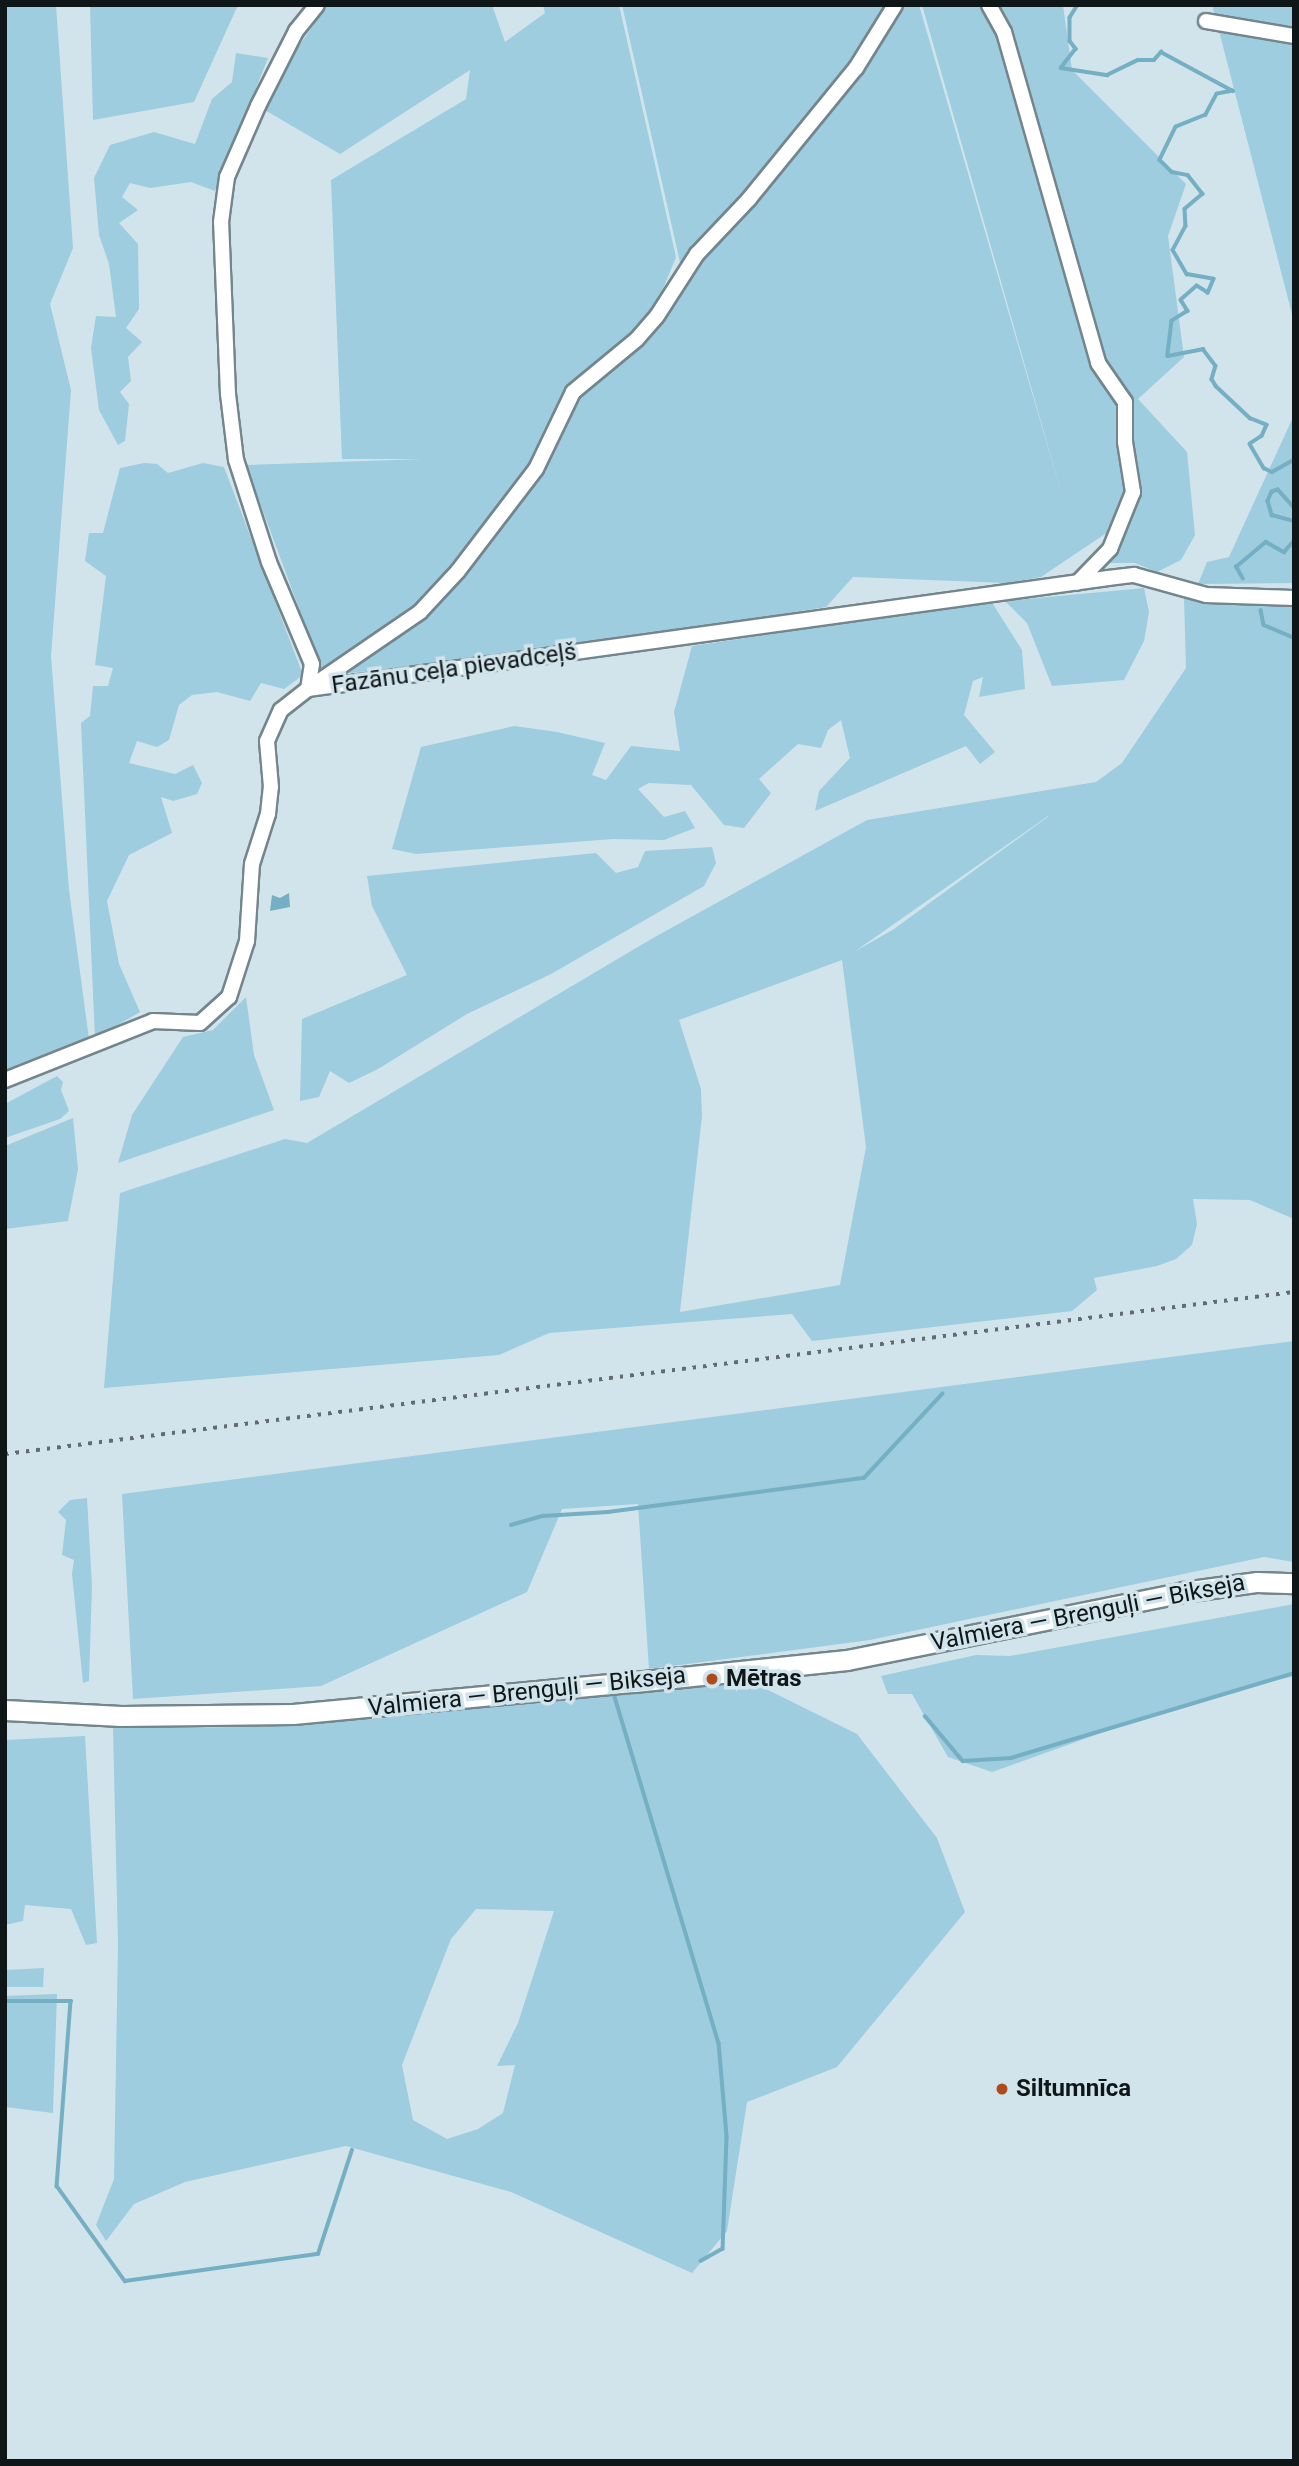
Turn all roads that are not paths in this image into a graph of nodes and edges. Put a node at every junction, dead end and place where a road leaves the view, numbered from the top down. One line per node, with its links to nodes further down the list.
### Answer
1 (317, 5): 8 (street)
2 (895, 5): 8 (street)
3 (989, 5): 6 (street)
4 (1206, 22): 5 (street)
5 (1294, 36)
6 (1076, 583): 7 (street, Fazānu ceļa pievadceļš); 8 (street, Fazānu ceļa pievadceļš)
7 (1294, 598)
8 (308, 689): 9 (street, Fazānu ceļa pievadceļš)
9 (5, 1080)
10 (1294, 1583): 11 (main road, Valmiera — Brenguļi — Bikseja)
11 (5, 1710)

